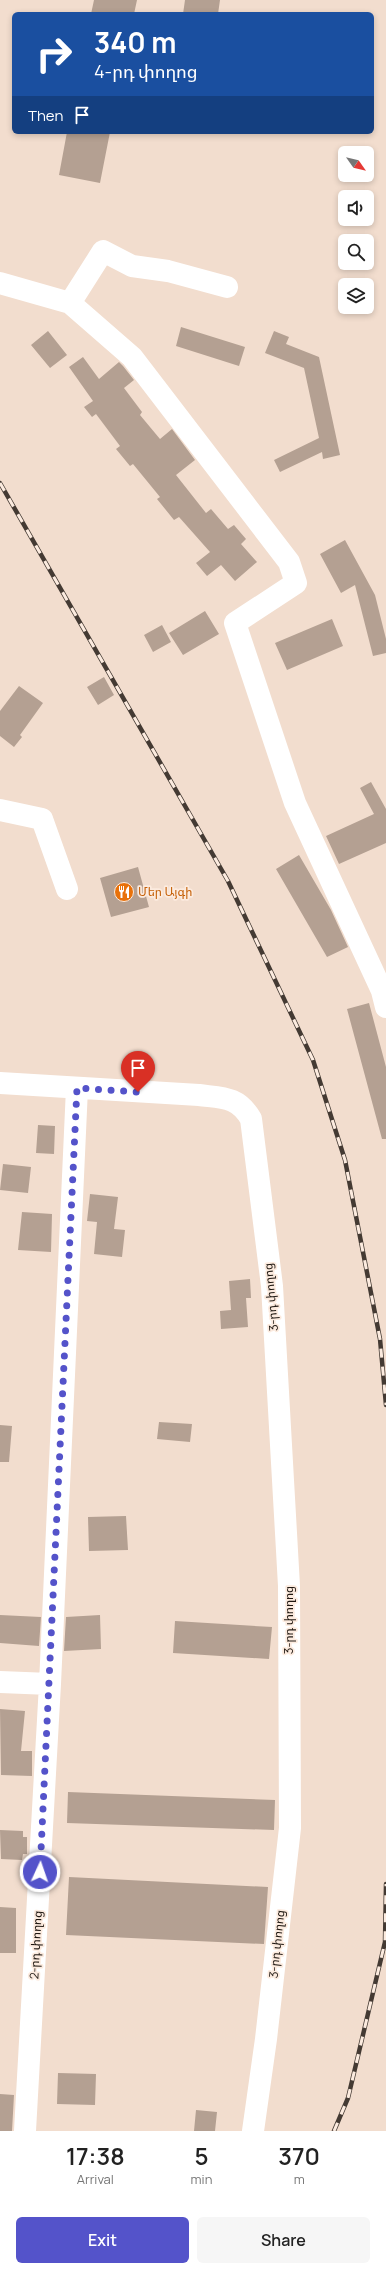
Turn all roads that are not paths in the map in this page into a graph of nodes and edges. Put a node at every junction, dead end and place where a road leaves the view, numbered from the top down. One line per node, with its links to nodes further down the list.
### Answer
1 (0, 283): 3 (street)
2 (227, 287): 3 (street)
3 (70, 303): 6 (street)
4 (0, 810): 5 (street)
5 (67, 889)
6 (386, 1007)
7 (0, 1083): 8 (street)
8 (77, 1088): 10 (street, 2-րդ փողոց); 12 (street, 3-րդ փողոց)
9 (0, 1682): 10 (street)
10 (50, 1684): 11 (street, 2-րդ փողոց)
11 (25, 2131)
12 (253, 2131)

